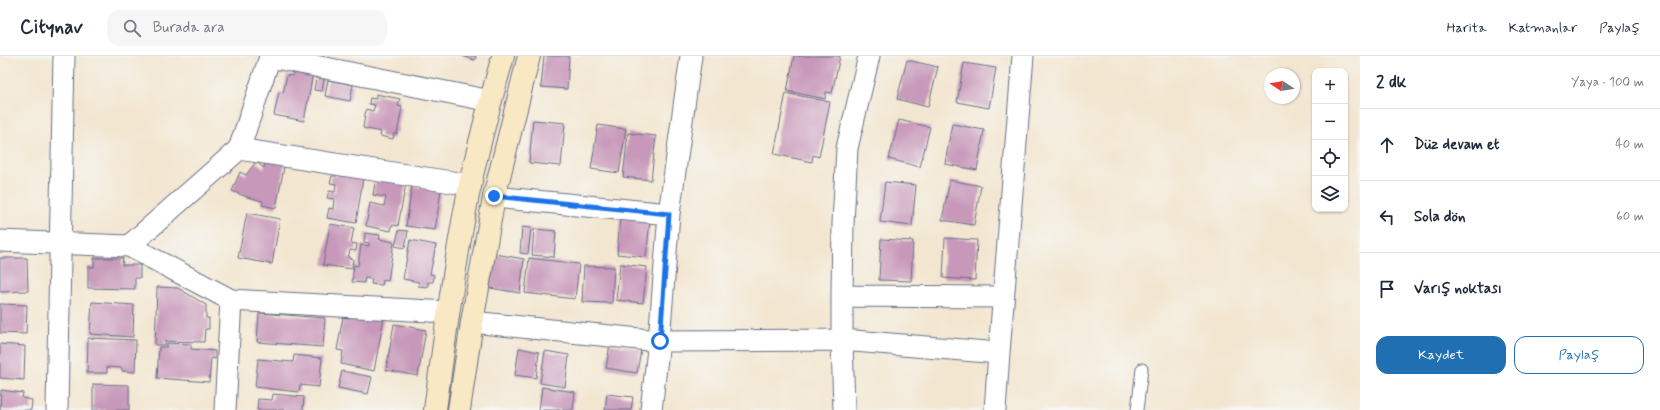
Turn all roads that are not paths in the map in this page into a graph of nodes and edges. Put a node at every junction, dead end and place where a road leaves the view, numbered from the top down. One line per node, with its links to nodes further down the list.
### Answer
1 (64, 56): 14 (street)
2 (503, 56): 8 (main road)
3 (529, 56): 11 (main road)
4 (691, 56): 12 (street)
5 (869, 56): 16 (street)
6 (1023, 56): 17 (street)
7 (271, 57): 8 (street); 9 (street)
8 (491, 101): 10 (main road)
9 (239, 149): 10 (street); 15 (street)
10 (470, 185): 19 (main road)
11 (494, 196): 12 (street); 20 (main road)
12 (669, 214): 22 (street)
13 (0, 241): 14 (street)
14 (61, 245): 15 (street); 25 (street)
15 (129, 246): 18 (street)
16 (842, 296): 17 (street); 21 (street)
17 (1003, 297): 23 (street)
18 (231, 300): 19 (street); 26 (street)
19 (448, 312): 27 (main road)
20 (472, 322): 22 (street); 28 (main road)
21 (842, 340): 22 (street); 23 (street); 30 (street)
22 (660, 341): 29 (street)
23 (999, 353): 31 (street)
24 (1142, 369): 32 (lane)
25 (57, 410)
26 (225, 410)
27 (435, 410)
28 (459, 410)
29 (651, 410)
30 (844, 410)
31 (995, 410)
32 (1138, 410)

